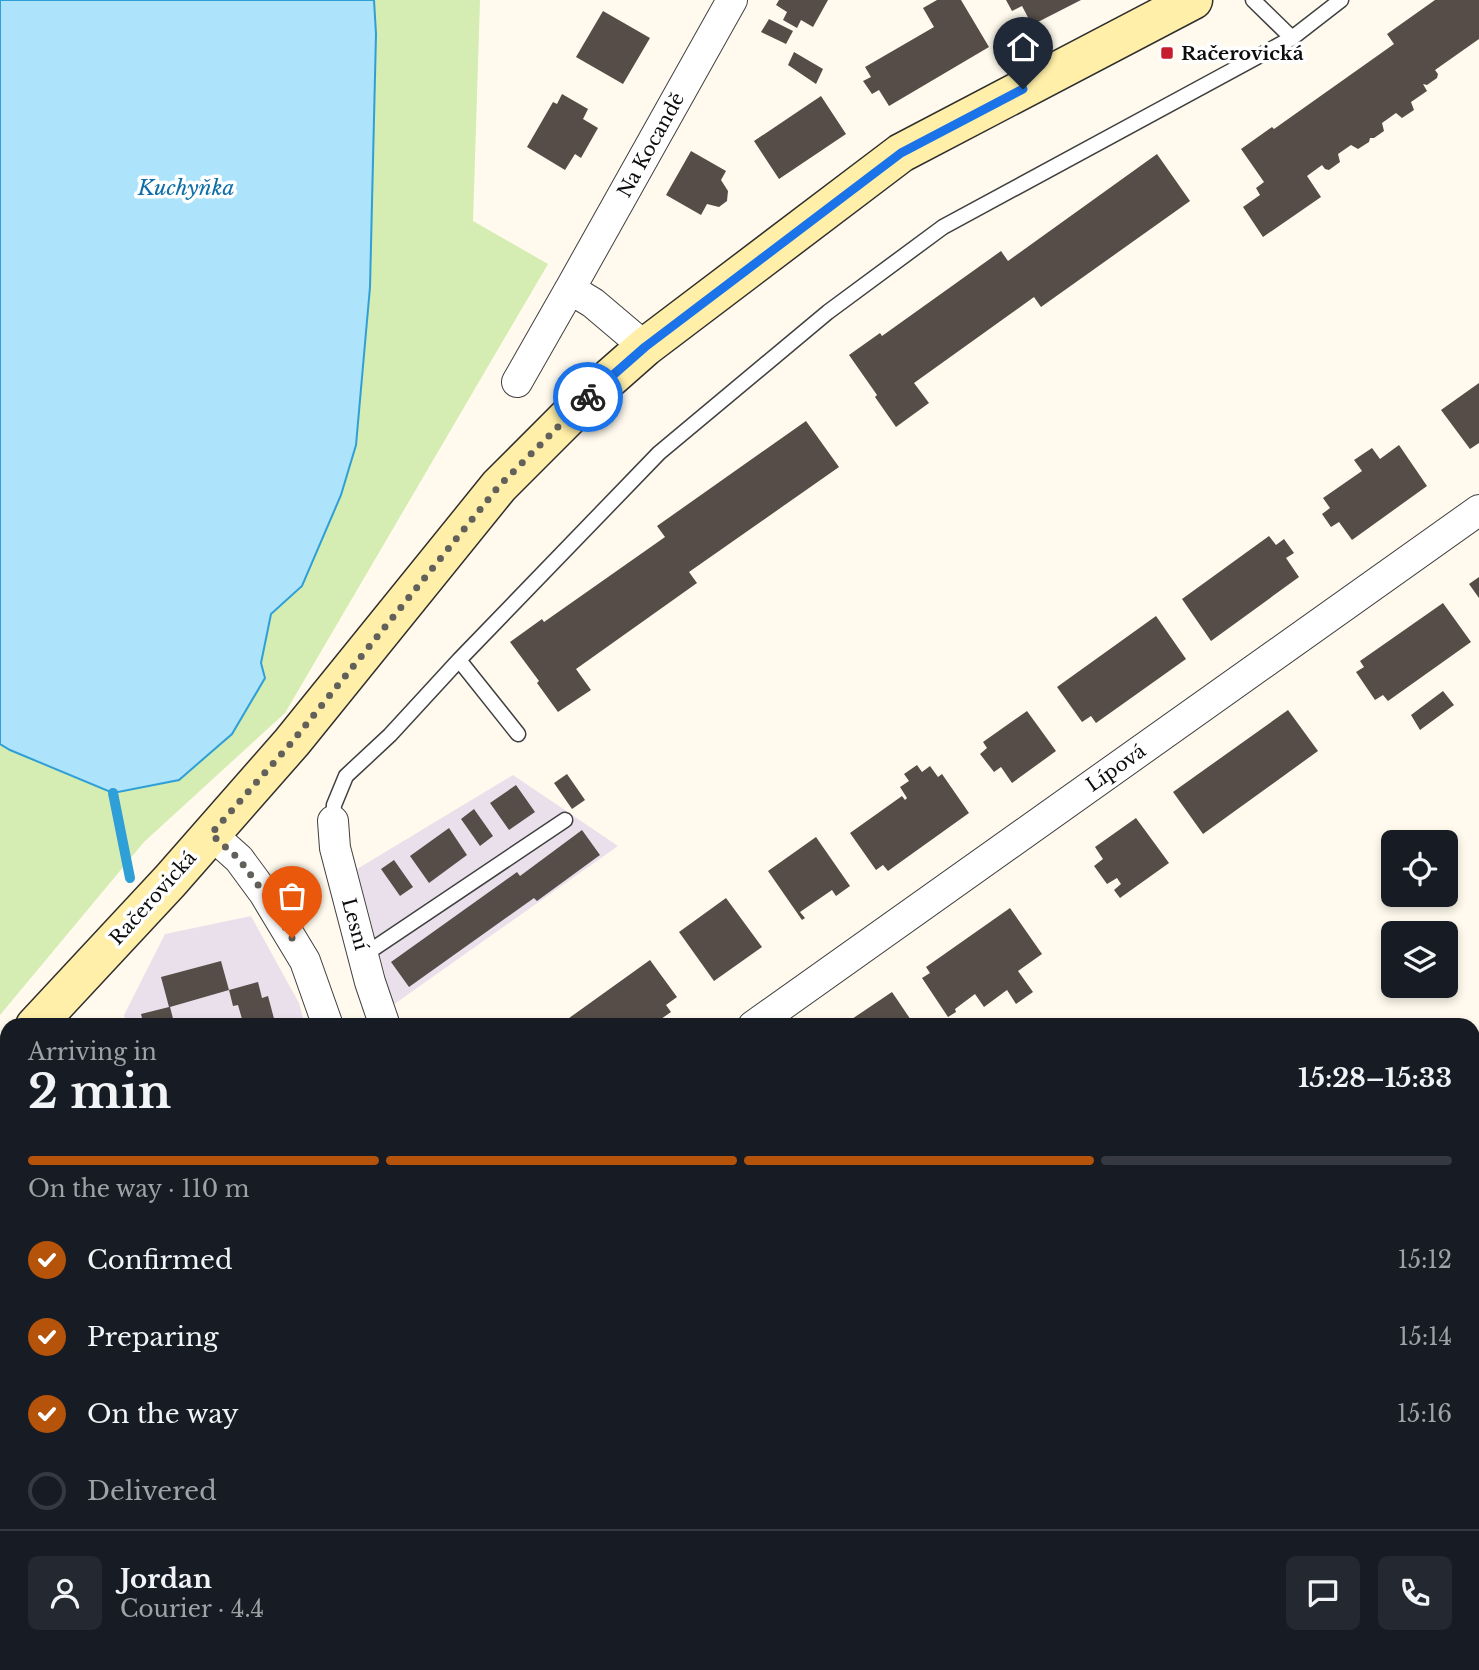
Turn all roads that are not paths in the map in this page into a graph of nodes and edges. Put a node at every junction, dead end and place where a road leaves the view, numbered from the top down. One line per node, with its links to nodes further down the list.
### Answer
1 (732, 0): 6 (street, Na Kocandě)
2 (1193, 0): 7 (main road, Račerovická)
3 (1253, 0): 5 (lane)
4 (1341, 0): 5 (lane)
5 (1292, 38): 10 (lane)
6 (570, 289): 7 (street); 8 (street, Na Kocandě)
7 (645, 347): 14 (main road, Račerovická)
8 (517, 382)
9 (1479, 510): 19 (street, Lípová)
10 (459, 660): 11 (lane); 13 (lane)
11 (518, 734)
12 (565, 820): 15 (lane)
13 (332, 821): 15 (street, Lesní)
14 (211, 834): 16 (main road, Račerovická); 17 (street)
15 (364, 956): 18 (street, Lesní)
16 (42, 1018)
17 (325, 1018)
18 (383, 1018)
19 (764, 1018)

